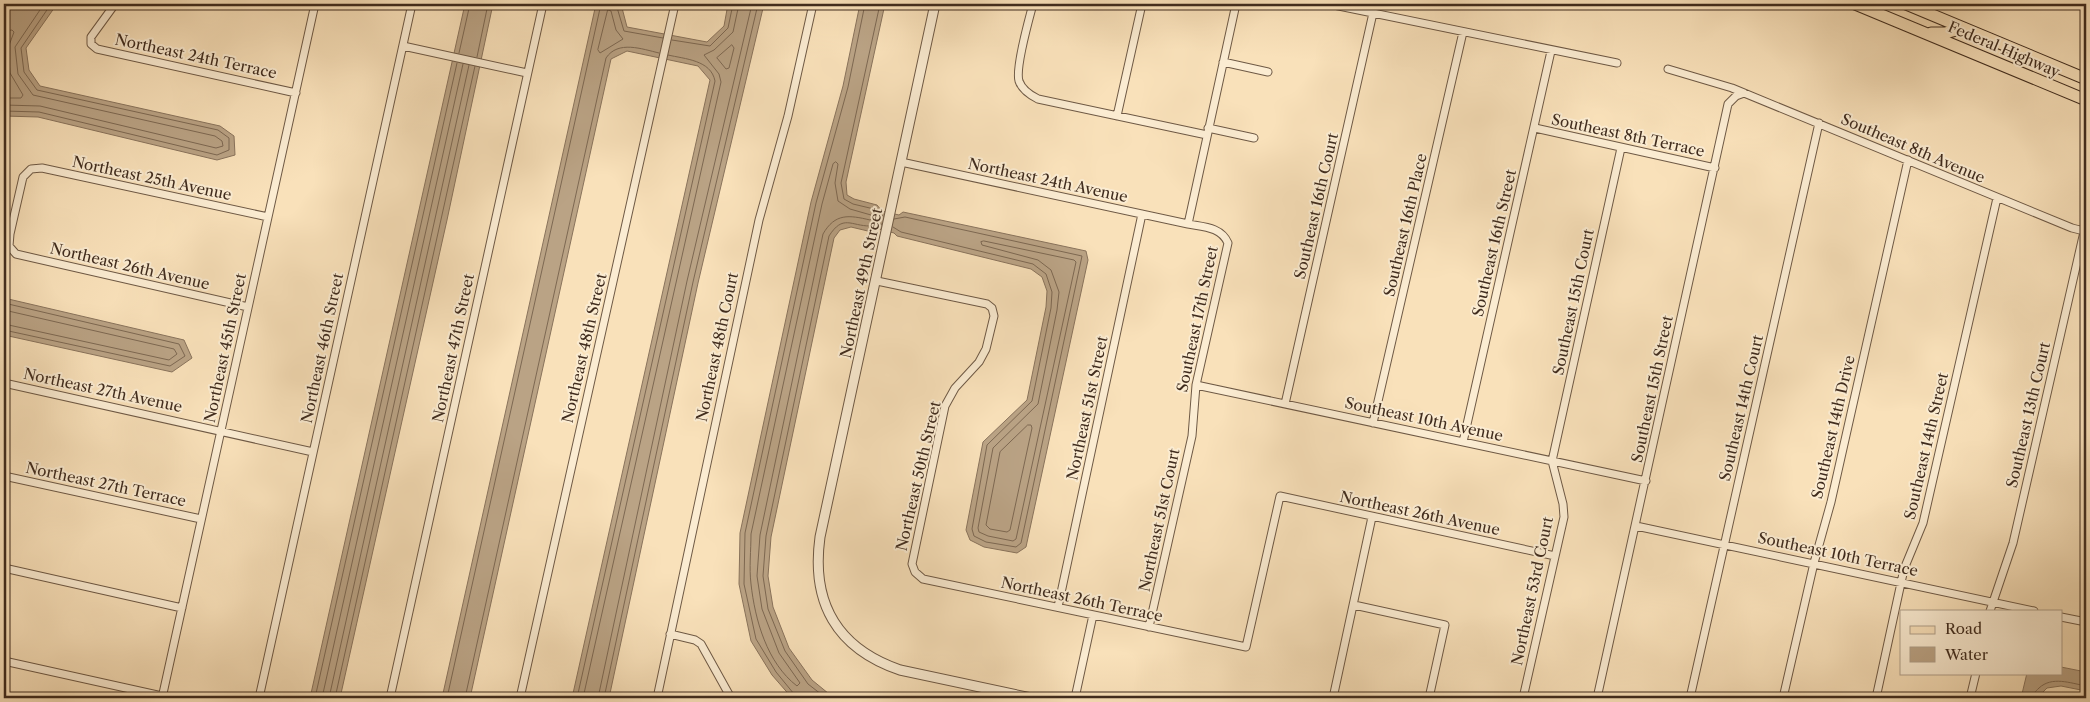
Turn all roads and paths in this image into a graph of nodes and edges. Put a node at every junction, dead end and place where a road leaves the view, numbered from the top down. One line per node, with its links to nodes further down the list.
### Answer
1 (114, 4): 26 (street, Northeast 24th Terrace)
2 (314, 4): 26 (street, Northeast 45th Street)
3 (412, 4): 18 (street, Northeast 46th Street)
4 (543, 4): 24 (street, Northeast 47th Street)
5 (675, 4): 84 (street, Northeast 48th Street)
6 (813, 4): 77 (street, Northeast 48th Court)
7 (936, 4): 36 (street, Northeast 49th Street)
8 (1032, 4): 29 (street)
9 (1142, 4): 29 (street)
10 (1236, 4): 20 (street)
11 (1329, 4): 14 (street)
12 (1855, 4): 17 (main road, Federal Highway)
13 (1906, 4): 15 (main road, Federal Highway)
14 (1373, 14): 16 (street); 49 (street, Southeast 16th Court)
15 (1964, 28): 17 (main road); 25 (main road, Federal Highway)
16 (1463, 32): 19 (street); 51 (street, Southeast 16th Place)
17 (1924, 32): 28 (main road, Federal Highway)
18 (403, 46): 24 (street); 54 (street, Northeast 46th Street)
19 (1551, 51): 21 (street); 31 (street, Southeast 16th Street)
20 (1223, 62): 23 (street); 32 (street)
21 (1617, 64)
22 (1668, 69): 27 (street, Southeast 8th Avenue)
23 (1268, 72)
24 (527, 73): 83 (street, Northeast 47th Street)
25 (2086, 79)
26 (296, 92): 40 (street, Northeast 45th Street)
27 (1744, 93): 30 (street, Southeast 8th Avenue); 37 (street, Southeast 15th Street)
28 (2086, 100)
29 (1118, 116): 32 (street)
30 (1818, 123): 35 (street, Southeast 8th Avenue); 61 (street, Southeast 14th Court)
31 (1535, 128): 34 (street, Southeast 8th Terrace); 53 (street, Southeast 16th Street)
32 (1208, 132): 33 (street); 42 (street)
33 (1254, 138)
34 (1621, 148): 37 (street, Southeast 8th Terrace); 55 (street, Southeast 15th Court)
35 (1908, 160): 38 (street, Southeast 8th Avenue); 63 (street, Southeast 14th Drive)
36 (901, 162): 39 (street, Northeast 24th Avenue); 45 (street, Northeast 49th Street)
37 (1715, 168): 57 (street, Southeast 15th Street)
38 (1997, 198): 43 (street, Southeast 8th Avenue); 66 (street, Southeast 14th Street)
39 (1142, 214): 42 (street, Northeast 24th Avenue); 70 (street, Northeast 51st Street)
40 (268, 217): 44 (street, Northeast 25th Avenue); 46 (street, Northeast 45th Street)
41 (2086, 223): 43 (street, Southeast 13th Court)
42 (1188, 224): 48 (street, Southeast 17th Street)
43 (2084, 231): 67 (street, Southeast 13th Court)
44 (10, 246): 46 (street, Northeast 26th Avenue)
45 (876, 281): 65 (street, Northeast 50th Street); 87 (street, Northeast 49th Street)
46 (248, 307): 52 (street, Northeast 45th Street)
47 (4, 383): 52 (street, Northeast 27th Avenue)
48 (1196, 385): 49 (street, Southeast 10th Avenue); 50 (street, Southeast 17th Street)
49 (1285, 404): 51 (street, Southeast 10th Avenue)
50 (1194, 418): 76 (street, Northeast 51st Court)
51 (1373, 423): 53 (street, Southeast 10th Avenue)
52 (221, 431): 54 (street, Northeast 27th Avenue); 59 (street, Northeast 45th Street)
53 (1463, 442): 55 (street, Southeast 10th Avenue)
54 (313, 452): 82 (street, Northeast 46th Street)
55 (1552, 461): 57 (street, Southeast 10th Avenue); 62 (street, Northeast 53rd Court)
56 (4, 476): 59 (street, Northeast 27th Terrace)
57 (1646, 481): 60 (street, Southeast 15th Street)
58 (1372, 517): 62 (street, Northeast 26th Avenue); 68 (street); 78 (street, Northeast 26th Avenue)
59 (201, 519): 69 (street, Northeast 45th Street)
60 (1636, 526): 61 (street, Southeast 10th Terrace); 92 (street, Southeast 15th Street)
61 (1724, 545): 63 (street, Southeast 10th Terrace); 93 (street, Southeast 14th Court)
62 (1554, 556): 91 (street, Northeast 53rd Court)
63 (1814, 563): 66 (street, Southeast 10th Terrace); 94 (street, Southeast 14th Drive)
64 (4, 568): 69 (street)
65 (915, 572): 70 (street, Northeast 26th Terrace)
66 (1901, 582): 67 (street, Southeast 10th Terrace); 95 (street, Southeast 14th Street)
67 (1992, 602): 71 (street, Southeast 13th Court); 72 (street, Southeast 10th Terrace)
68 (1354, 605): 89 (street); 90 (street)
69 (182, 608): 81 (street, Northeast 45th Street)
70 (1058, 608): 73 (street, Northeast 26th Terrace)
71 (1990, 610)
72 (2029, 610)
73 (1093, 615): 76 (street, Northeast 26th Terrace); 88 (street)
74 (2062, 616): 75 (street)
75 (2086, 622)
76 (1149, 627): 78 (street, Northeast 26th Terrace)
77 (670, 634): 85 (street, Northeast 48th Court); 86 (street)
78 (1246, 647)
79 (4, 661): 81 (street)
80 (1976, 674): 96 (street)
81 (162, 697)
82 (259, 698)
83 (390, 698)
84 (520, 698)
85 (656, 698)
86 (731, 698)
87 (1031, 698)
88 (1075, 698)
89 (1333, 698)
90 (1429, 698)
91 (1523, 698)
92 (1597, 698)
93 (1690, 698)
94 (1783, 698)
95 (1876, 698)
96 (1970, 698)

